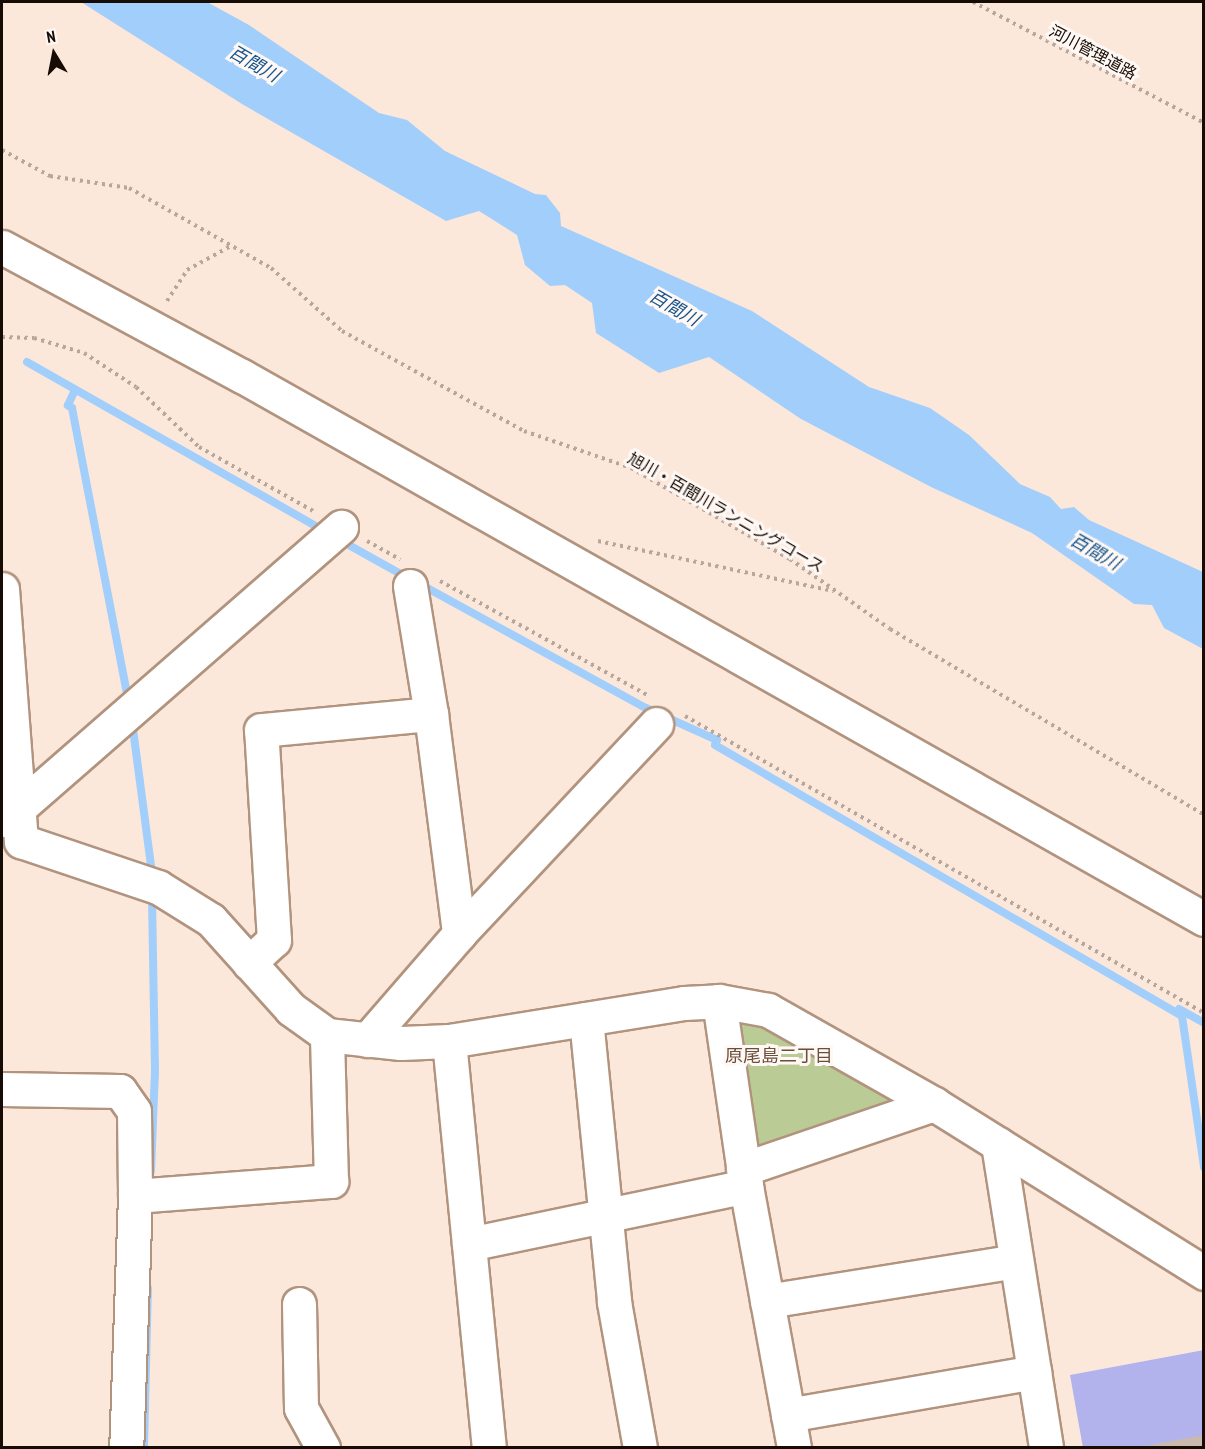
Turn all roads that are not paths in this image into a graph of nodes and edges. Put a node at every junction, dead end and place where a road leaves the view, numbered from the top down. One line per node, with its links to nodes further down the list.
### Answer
1 (2, 247): 8 (street)
2 (335, 532): 7 (street)
3 (416, 575): 6 (street)
4 (2, 589): 7 (street)
5 (663, 712): 9 (street)
6 (431, 714): 9 (street); 10 (street)
7 (9, 817): 10 (street)
8 (1203, 919)
9 (459, 934): 14 (street)
10 (249, 963): 13 (street)
11 (719, 1001): 12 (street); 17 (street); 19 (street)
12 (586, 1019): 15 (street); 21 (street)
13 (327, 1035): 14 (street); 20 (street)
14 (367, 1040): 15 (street)
15 (449, 1041): 22 (street)
16 (2, 1089): 20 (street)
17 (934, 1104): 18 (street); 19 (street)
18 (998, 1144): 23 (street); 24 (street)
19 (745, 1178): 21 (street); 25 (street)
20 (135, 1196): 29 (street)
21 (605, 1218): 22 (street); 32 (street)
22 (469, 1244): 31 (street)
23 (1016, 1261): 25 (street); 27 (street)
24 (1203, 1273)
25 (767, 1301): 28 (street)
26 (299, 1304): 30 (street)
27 (1034, 1372): 28 (street); 34 (street)
28 (788, 1415): 33 (street)
29 (126, 1448)
30 (322, 1448)
31 (489, 1448)
32 (640, 1448)
33 (794, 1448)
34 (1046, 1448)

